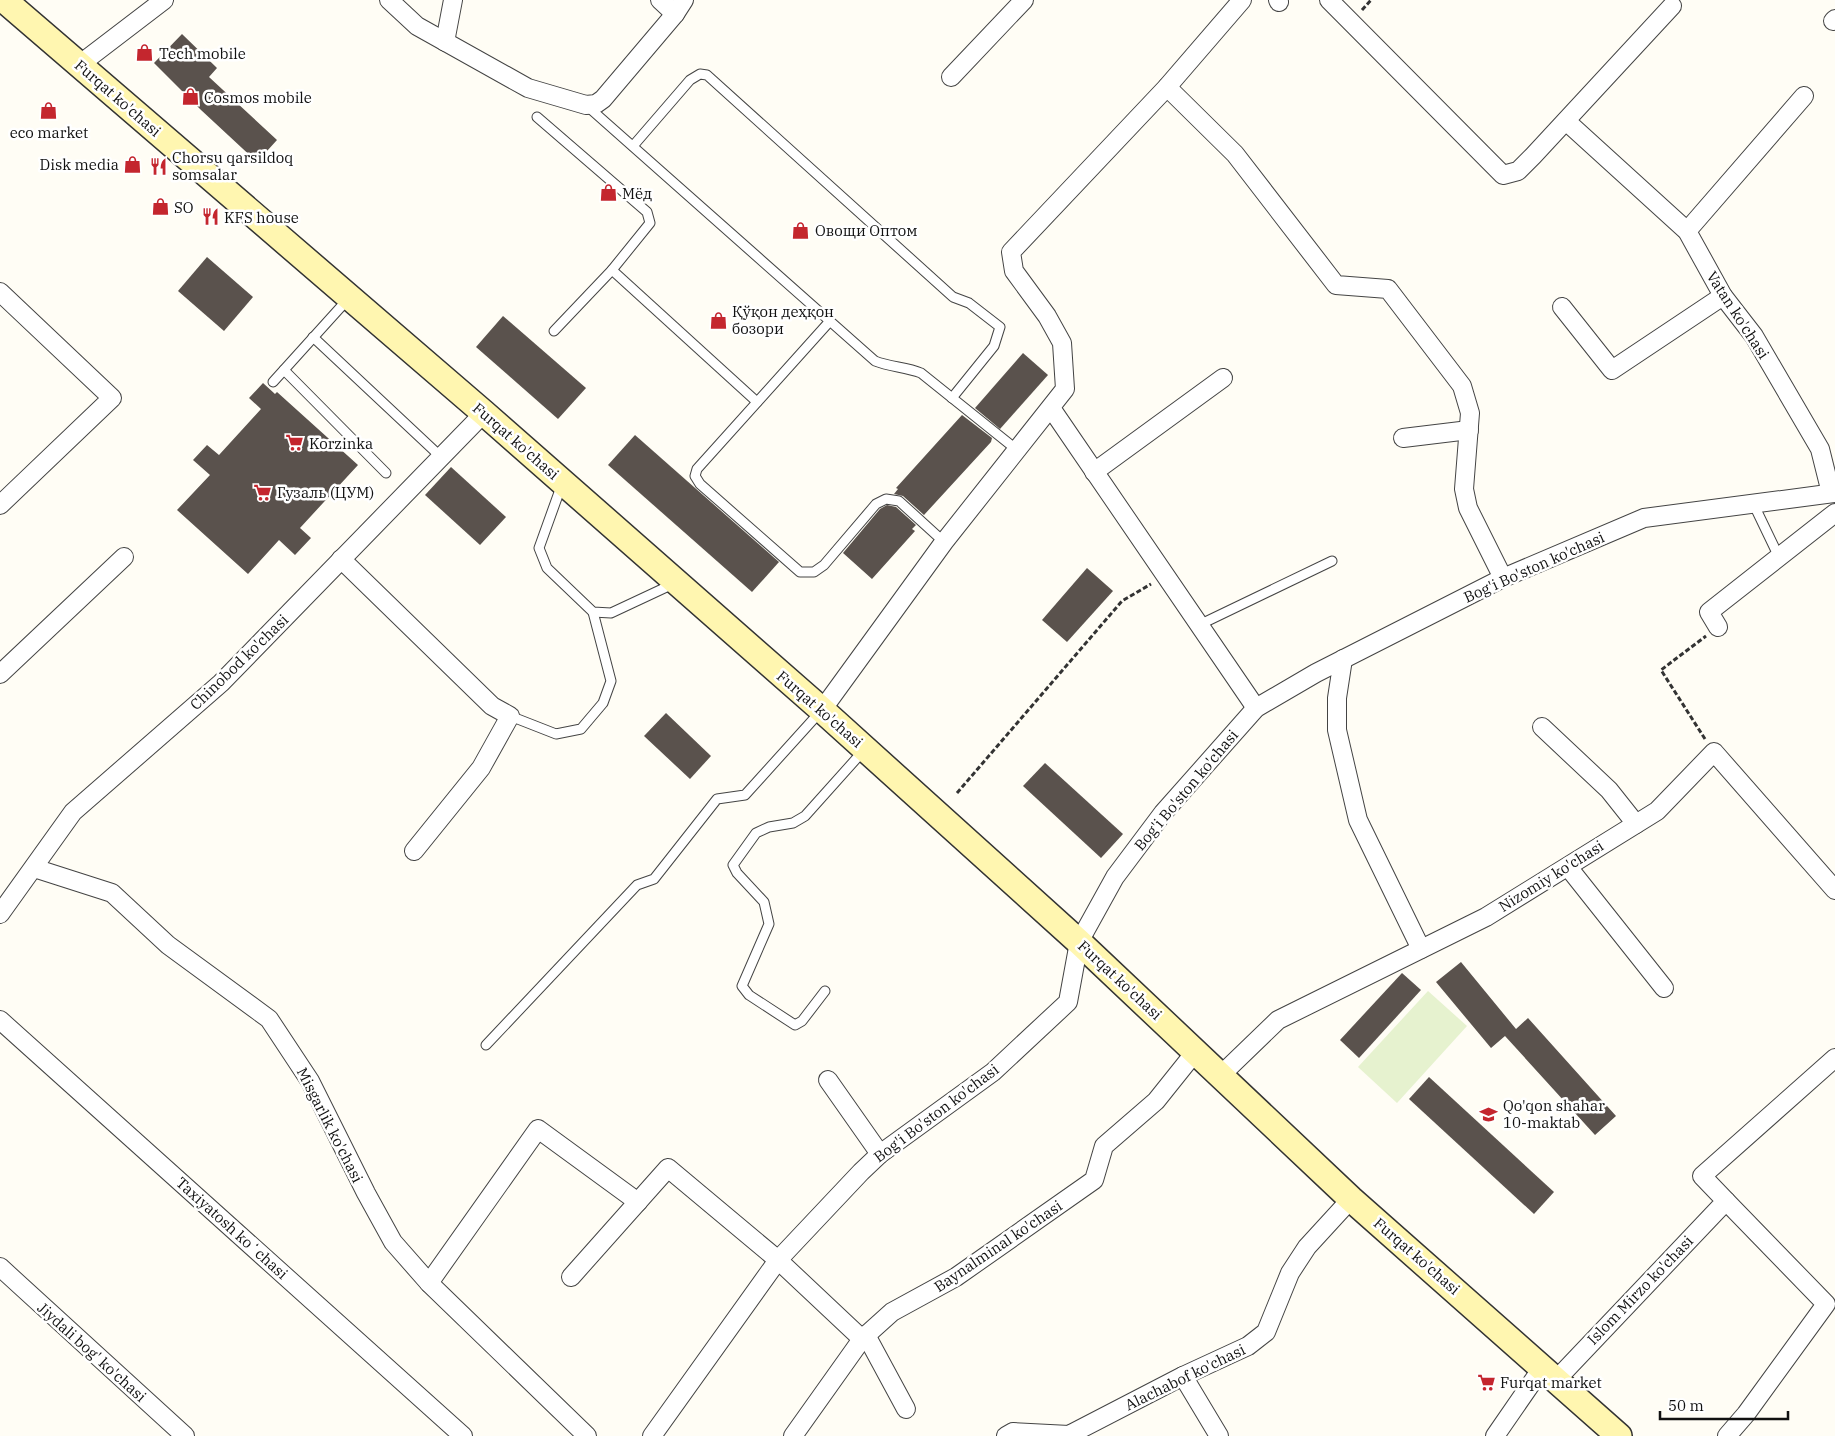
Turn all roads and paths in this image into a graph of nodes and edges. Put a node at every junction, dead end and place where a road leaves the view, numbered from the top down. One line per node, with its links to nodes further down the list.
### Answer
1 (4, 0): 12 (main road, Furqat ko'chasi)
2 (164, 0): 12 (street)
3 (389, 0): 11 (street)
4 (453, 0): 11 (street)
5 (660, 0): 10 (street)
6 (1024, 0): 13 (street)
7 (1242, 0): 14 (street)
8 (1329, 0): 18 (street)
9 (1672, 6): 18 (street)
10 (679, 7): 16 (street)
11 (445, 42): 16 (street)
12 (79, 65): 24 (main road, Furqat ko'chasi)
13 (951, 77)
14 (1168, 87): 34 (street); 36 (street)
15 (1804, 96): 20 (street)
16 (586, 105): 19 (lane)
17 (537, 117): 21 (lane)
18 (1566, 121): 20 (street, Vatan ko'chasi)
19 (632, 146): 26 (lane); 32 (lane)
20 (1687, 231): 23 (street, Vatan ko'chasi)
21 (612, 270): 27 (lane); 33 (lane)
22 (0, 292): 45 (street)
23 (1723, 296): 25 (street); 43 (street, Vatan ko'chasi)
24 (349, 298): 28 (lane); 35 (main road, Furqat ko'chasi)
25 (1562, 307)
26 (830, 321): 32 (lane); 33 (lane)
27 (554, 331)
28 (313, 337): 29 (lane); 39 (lane)
29 (284, 370): 31 (lane); 41 (lane)
30 (1224, 378): 40 (street)
31 (273, 382)
32 (952, 398): 38 (lane)
33 (757, 402): 47 (lane)
34 (1050, 408): 38 (street); 40 (street)
35 (484, 413): 39 (street, Chinobod ko'chasi); 42 (main road, Furqat ko'chasi)
36 (1469, 430): 37 (street); 53 (street)
37 (1403, 438)
38 (1017, 450): 47 (street)
39 (441, 457): 50 (street, Chinobod ko'chasi)
40 (1094, 472): 52 (street)
41 (386, 474)
42 (562, 482): 54 (main road, Furqat ko'chasi); 55 (lane)
43 (1833, 493): 44 (street, Bog'i Bo'ston ko'chasi)
44 (1753, 503): 49 (lane); 53 (street, Bog'i Bo'ston ko'chasi)
45 (0, 505)
46 (1835, 513): 49 (street)
47 (944, 542): 61 (street)
48 (124, 557): 59 (street)
49 (1779, 557): 57 (street)
50 (341, 560): 62 (street); 70 (street, Chinobod ko'chasi)
51 (1332, 561): 56 (lane)
52 (1165, 576): 56 (street); 66 (path)
53 (1503, 578): 58 (street, Bog'i Bo'ston ko'chasi)
54 (676, 583): 55 (lane); 61 (main road, Furqat ko'chasi)
55 (593, 612): 62 (lane)
56 (1199, 625): 60 (street)
57 (1718, 627): 65 (path)
58 (1343, 659): 60 (street, Bog'i Bo'ston ko'chasi); 75 (street)
59 (0, 674)
60 (1256, 708): 74 (street, Bog'i Bo'ston ko'chasi)
61 (822, 710): 64 (main road, Furqat ko'chasi); 79 (lane)
62 (510, 716): 68 (street)
63 (1542, 727): 67 (street)
64 (865, 748): 74 (main road, Furqat ko'chasi); 77 (lane)
65 (1714, 752): 67 (street, Nizomiy ko'chasi); 71 (street)
66 (957, 793)
67 (1636, 824): 69 (street, Nizomiy ko'chasi)
68 (414, 851)
69 (1568, 867): 75 (street, Nizomiy ko'chasi); 76 (street)
70 (34, 868): 72 (street, Chinobod ko'chasi); 91 (street, Misgarlik ko'chasi)
71 (1835, 890)
72 (8, 891): 73 (street, Chinobod ko'chasi)
73 (0, 914)
74 (1079, 942): 80 (main road, Furqat ko'chasi); 84 (street, Bog'i Bo'ston ko'chasi)
75 (1421, 949): 82 (street, Nizomiy ko'chasi)
76 (1664, 988)
77 (825, 992)
78 (0, 1020): 97 (street, Taxiyatosh koʻchasi)
79 (486, 1045)
80 (1196, 1051): 82 (main road, Furqat ko'chasi); 92 (street, Baynalminal ko'chasi)
81 (1835, 1058): 86 (street)
82 (1221, 1076): 85 (main road, Furqat ko'chasi)
83 (828, 1080): 84 (street)
84 (880, 1154): 88 (street, Bog'i Bo'ston ko'chasi)
85 (1351, 1199): 93 (main road, Furqat ko'chasi); 94 (street, Alachabof ko'chasi)
86 (1726, 1201): 93 (street, Islom Mirzo ko'chasi); 106 (street)
87 (638, 1202): 88 (street); 90 (street); 91 (street)
88 (778, 1260): 92 (street); 99 (street, Bog'i Bo'ston ko'chasi)
89 (0, 1267): 96 (street, Jiydali bog' ko'chasi)
90 (571, 1278)
91 (429, 1282): 98 (street, Misgarlik ko'chasi)
92 (864, 1337): 95 (street); 100 (street, Baynalminal ko'chasi)
93 (1549, 1374): 104 (street, Islom Mirzo ko'chasi); 105 (main road, Furqat ko'chasi)
94 (1183, 1376): 102 (street, Alachabof ko'chasi); 103 (street)
95 (906, 1409)
96 (184, 1436)
97 (463, 1436)
98 (587, 1436)
99 (652, 1436)
100 (793, 1436)
101 (1006, 1436): 102 (street, Alachabof ko'chasi)
102 (1069, 1436)
103 (1219, 1436)
104 (1495, 1436)
105 (1619, 1436)
106 (1727, 1436)

